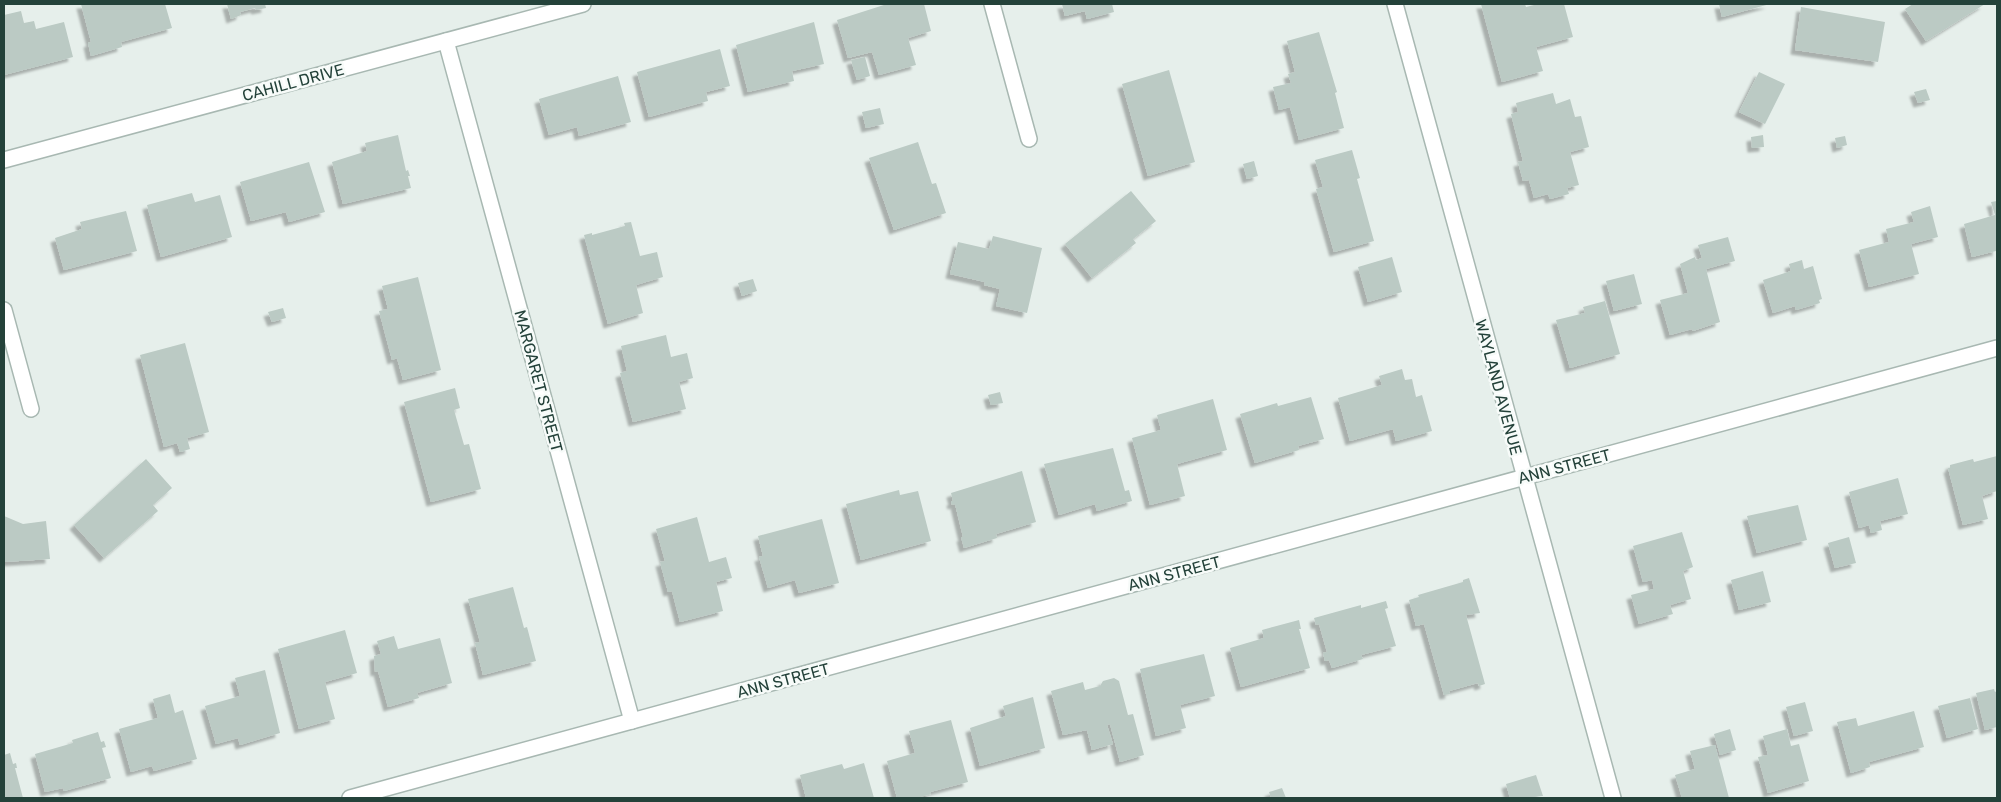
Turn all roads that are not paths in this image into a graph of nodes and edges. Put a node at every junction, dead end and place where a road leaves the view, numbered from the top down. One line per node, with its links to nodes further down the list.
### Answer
1 (583, 4): 4 (street, CAHILL DRIVE)
2 (992, 4): 5 (street)
3 (1395, 4): 10 (street, WAYLAND AVENUE)
4 (446, 41): 6 (street, CAHILL DRIVE); 11 (street, MARGARET STREET)
5 (1029, 139)
6 (4, 160)
7 (4, 310): 9 (street)
8 (1997, 348): 10 (street, ANN STREET)
9 (32, 409)
10 (1524, 478): 11 (street, ANN STREET); 13 (street, WAYLAND AVENUE)
11 (632, 721): 12 (street, ANN STREET)
12 (350, 798)
13 (1613, 798)

